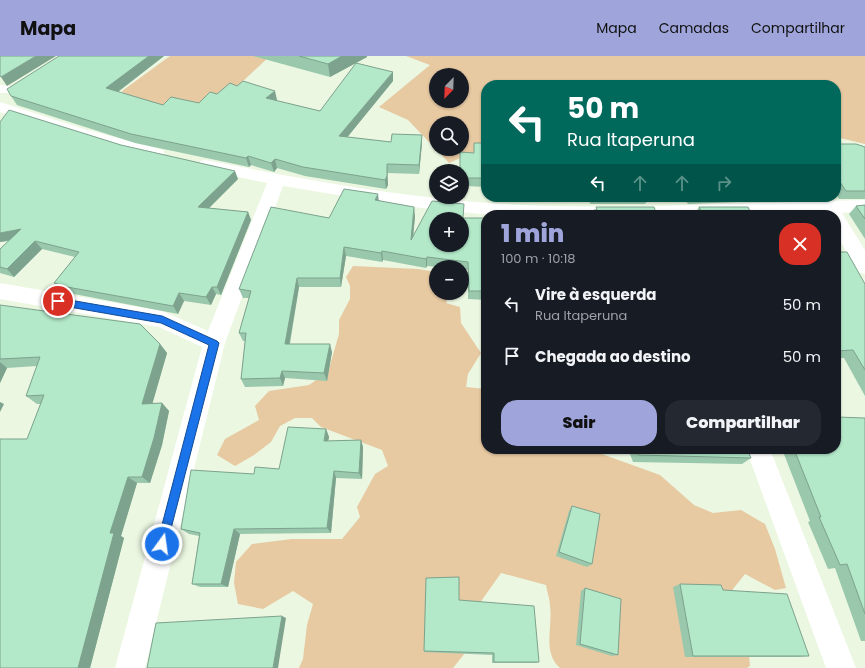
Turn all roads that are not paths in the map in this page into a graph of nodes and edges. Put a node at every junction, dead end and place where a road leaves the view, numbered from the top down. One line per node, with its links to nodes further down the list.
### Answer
1 (13, 87): 2 (street)
2 (0, 98)
3 (0, 107): 4 (street)
4 (170, 157)
5 (192, 162): 6 (street)
6 (277, 180): 8 (street); 13 (street)
7 (865, 206): 9 (street)
8 (508, 210)
9 (841, 211)
10 (841, 226): 11 (street)
11 (865, 267)
12 (0, 291): 13 (street)
13 (214, 343): 15 (street)
14 (760, 454): 16 (street)
15 (130, 668)
16 (841, 668)

